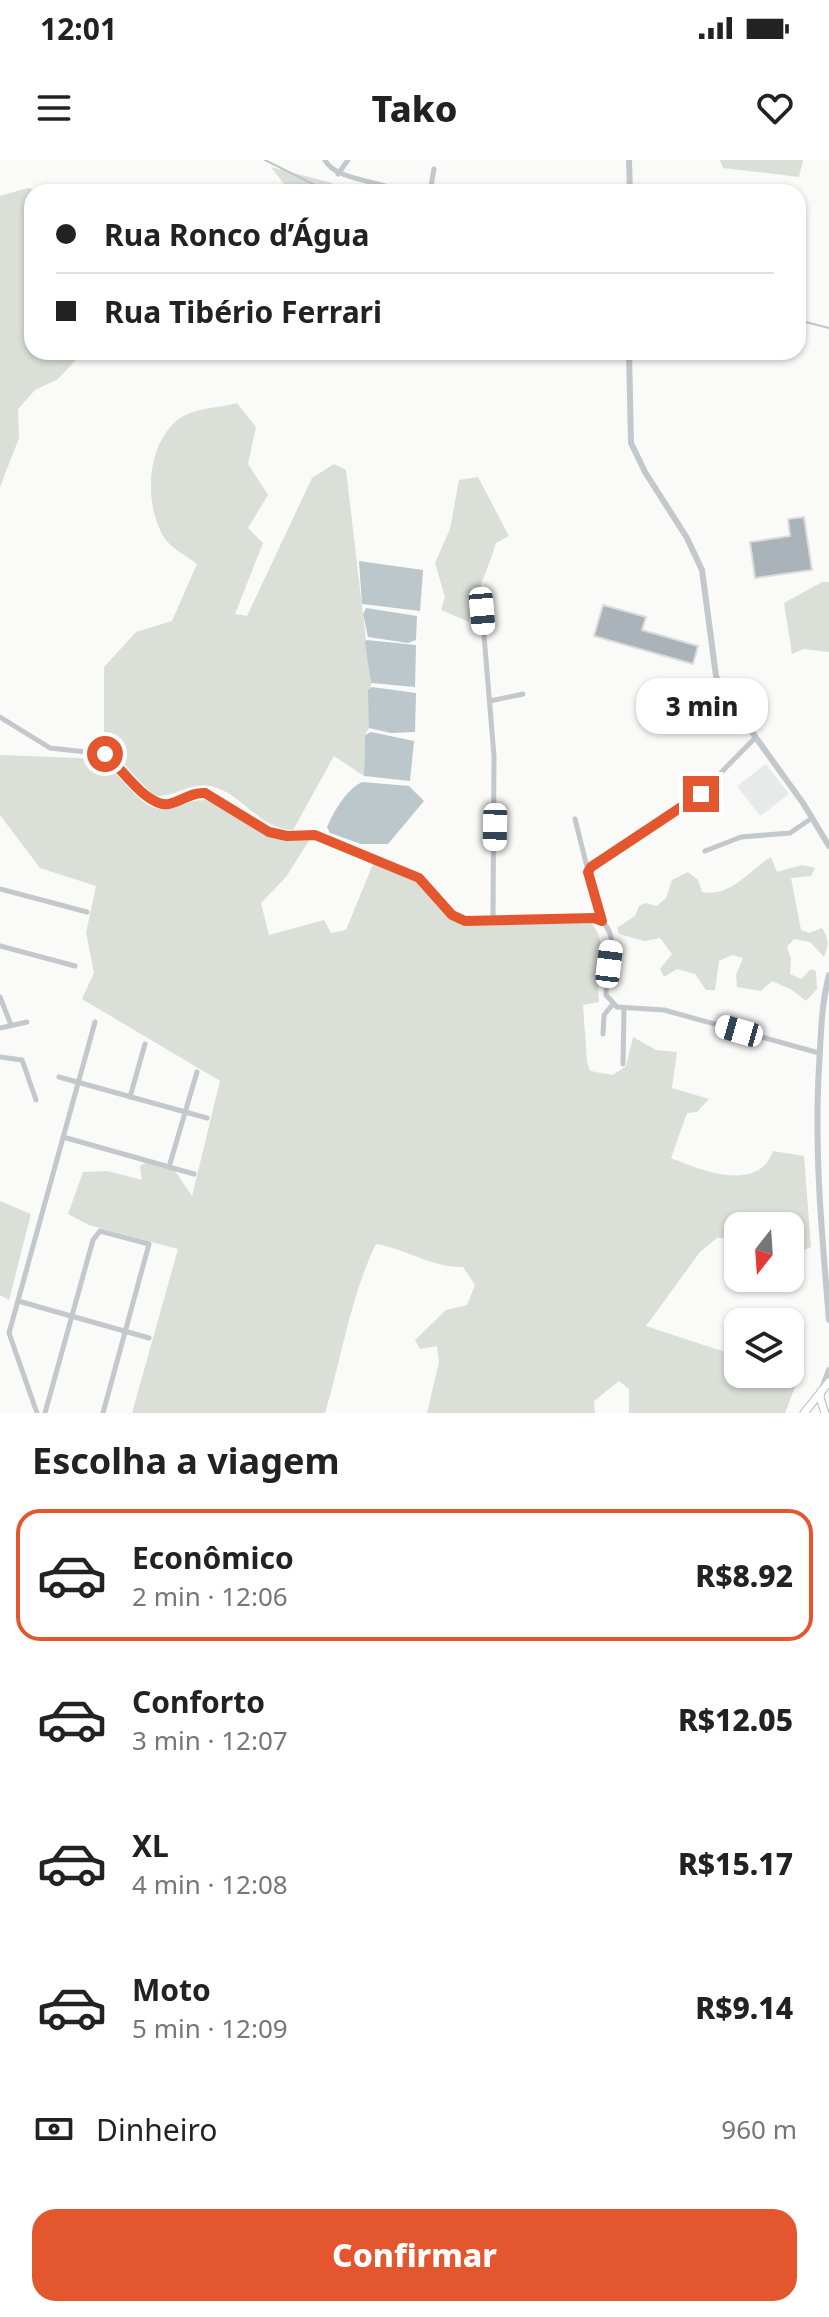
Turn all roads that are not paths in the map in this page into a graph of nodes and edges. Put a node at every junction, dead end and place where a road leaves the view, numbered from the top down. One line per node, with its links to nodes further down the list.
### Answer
1 (325, 160): 5 (street)
2 (348, 160): 5 (street)
3 (629, 160): 8 (street)
4 (434, 169): 7 (street)
5 (338, 174): 6 (street)
6 (387, 184)
7 (431, 184)
8 (630, 184)
9 (629, 360): 14 (street)
10 (482, 611): 12 (street)
11 (523, 694): 12 (street)
12 (490, 701): 22 (street)
13 (0, 717): 22 (street)
14 (755, 738): 15 (street); 19 (street)
15 (812, 818): 17 (street); 18 (street)
16 (575, 819): 19 (street)
17 (829, 846)
18 (705, 851)
19 (588, 872): 23 (street)
20 (0, 889): 21 (street)
21 (87, 912)
22 (493, 920): 23 (street)
23 (602, 921): 29 (street)
24 (0, 946): 25 (street)
25 (75, 966)
26 (829, 975): 27 (street)
27 (828, 987): 37 (street)
28 (0, 997): 33 (street)
29 (613, 1004): 30 (street); 35 (street)
30 (624, 1010): 37 (street); 39 (street)
31 (27, 1022): 33 (street)
32 (95, 1022): 42 (street)
33 (11, 1025): 34 (street)
34 (0, 1028)
35 (603, 1034)
36 (145, 1044): 43 (street)
37 (819, 1053): 52 (street)
38 (0, 1057): 44 (street)
39 (623, 1064)
40 (197, 1072): 45 (street)
41 (59, 1077): 42 (street)
42 (78, 1082): 43 (street); 47 (street)
43 (130, 1097): 45 (street)
44 (36, 1100)
45 (185, 1112): 46 (street); 48 (street)
46 (207, 1118)
47 (63, 1137): 48 (street); 50 (street)
48 (169, 1167): 49 (street)
49 (194, 1174)
50 (18, 1301): 51 (street); 58 (street)
51 (72, 1316): 53 (street); 53 (street); 59 (street)
52 (829, 1320)
53 (125, 1331): 54 (street); 60 (street)
54 (149, 1338)
55 (829, 1370): 56 (street)
56 (827, 1385): 57 (main road); 61 (main road)
57 (827, 1411)
58 (37, 1413)
59 (45, 1413)
60 (103, 1413)
61 (804, 1413)

